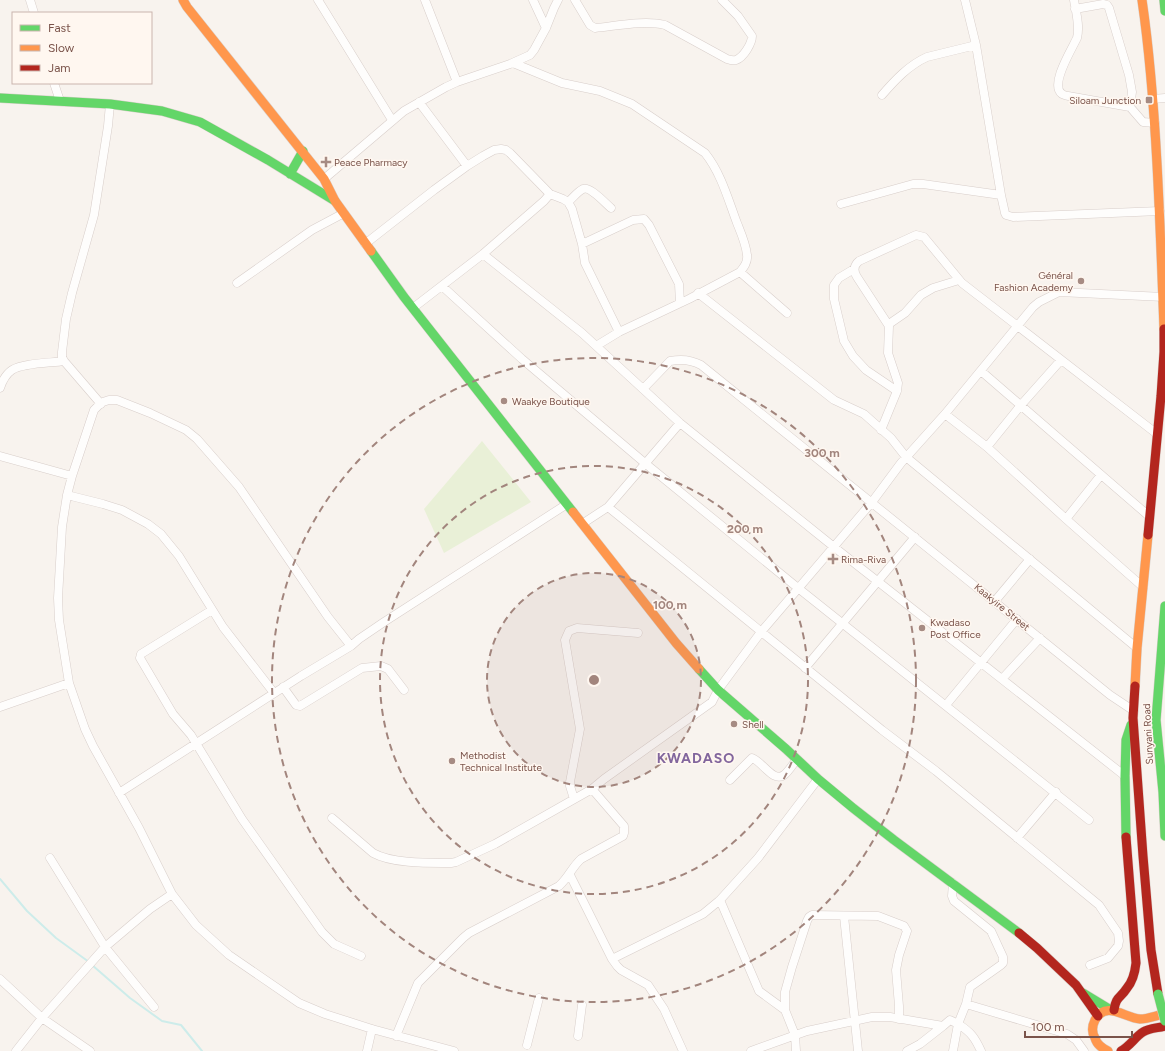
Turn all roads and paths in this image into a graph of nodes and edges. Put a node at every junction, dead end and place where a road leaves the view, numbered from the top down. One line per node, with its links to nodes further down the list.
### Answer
1 (30, 0): 14 (street)
2 (183, 0): 30 (street)
3 (318, 0): 28 (street)
4 (425, 0): 18 (street)
5 (533, 0): 15 (street)
6 (558, 0): 15 (street)
7 (575, 0): 8 (street)
8 (722, 0)
9 (965, 0): 16 (street)
10 (1142, 0): 23 (street)
11 (1164, 0): 13 (street)
12 (1075, 4): 27 (street); 27 (street)
13 (1165, 11)
14 (34, 12)
15 (546, 28): 17 (street)
16 (976, 45): 20 (street); 35 (street)
17 (513, 63): 18 (street); 46 (street)
18 (457, 82): 25 (street)
19 (54, 84): 24 (street)
20 (882, 95)
21 (0, 98): 24 (street)
22 (1165, 98): 23 (street)
23 (1154, 99): 29 (street)
24 (60, 101): 26 (street)
25 (419, 102): 28 (street); 31 (street)
26 (110, 104): 32 (street); 61 (street)
27 (1130, 107): 29 (street)
28 (392, 120): 33 (street)
29 (1155, 123): 40 (street)
30 (303, 151): 32 (street); 33 (street)
31 (467, 166): 34 (street); 42 (street)
32 (290, 174): 36 (street)
33 (324, 179): 36 (street)
34 (550, 194): 37 (street); 44 (street)
35 (1001, 195): 38 (street); 40 (street)
36 (335, 201): 41 (street)
37 (568, 202): 39 (street); 43 (street)
38 (841, 204)
39 (611, 208)
40 (1160, 211): 51 (street)
41 (344, 213): 42 (street); 48 (street)
42 (365, 244): 53 (street)
43 (582, 244): 52 (street); 57 (street)
44 (483, 254): 49 (street); 58 (street)
45 (854, 268): 47 (street); 55 (street); 65 (street)
46 (740, 272): 50 (street); 54 (street)
47 (959, 280): 55 (street); 56 (street)
48 (237, 283)
49 (442, 286): 53 (street); 75 (street)
50 (698, 293): 52 (street); 70 (street)
51 (1164, 297): 56 (street); 59 (street)
52 (680, 303): 57 (street)
53 (413, 308): 80 (street)
54 (788, 313)
55 (889, 324): 65 (street)
56 (1017, 326): 60 (street); 62 (street)
57 (619, 332): 58 (street)
58 (596, 346): 64 (street)
59 (1164, 353): 71 (street)
60 (1061, 360): 67 (street); 71 (street)
61 (64, 361): 63 (street); 66 (street)
62 (981, 371): 67 (street); 68 (street)
63 (0, 388)
64 (643, 389): 69 (street); 79 (street, Kaakyire Street)
65 (897, 391): 70 (street)
66 (101, 404): 77 (street); 99 (street)
67 (1021, 405): 72 (street); 76 (street)
68 (945, 414): 72 (street); 74 (street)
69 (680, 423): 75 (street); 86 (street)
70 (881, 430): 74 (street)
71 (1158, 434): 82 (street)
72 (987, 447): 83 (street)
73 (0, 456): 77 (street)
74 (906, 457): 79 (street); 87 (street)
75 (646, 464): 81 (street); 90 (street)
76 (1101, 475): 82 (street); 83 (street)
77 (72, 476): 78 (street)
78 (67, 495): 93 (street); 104 (street)
79 (872, 502): 85 (street, Kaakyire Street); 86 (street)
80 (567, 504): 84 (street); 99 (street)
81 (608, 507): 84 (street); 96 (street)
82 (1150, 517): 89 (street)
83 (1066, 520): 89 (street)
84 (582, 524): 107 (street)
85 (915, 537): 88 (street); 91 (street, Kaakyire Street)
86 (834, 547): 88 (street); 90 (street)
87 (1030, 559): 91 (street); 100 (street)
88 (877, 582): 95 (street); 101 (street)
89 (1143, 587): 100 (street)
90 (798, 588): 95 (street); 96 (street)
91 (994, 601): 94 (street, Kaakyire Street)
92 (1165, 606): 123 (street, Sunyani Road)
93 (212, 610): 108 (street); 112 (street)
94 (1016, 619): 98 (street, Kaakyire Street); 101 (street)
95 (842, 623): 102 (street); 109 (street)
96 (762, 632): 102 (street); 107 (street)
97 (638, 633): 120 (street)
98 (1040, 638): 103 (street); 111 (street, Kaakyire Street)
99 (351, 646): 105 (street)
100 (1137, 648): 111 (street)
101 (981, 663): 103 (street); 109 (street)
102 (805, 668): 125 (street)
103 (1002, 679): 114 (street)
104 (69, 683): 110 (street); 119 (street)
105 (283, 688): 106 (street); 108 (street)
106 (404, 690)
107 (718, 690): 113 (street); 117 (street)
108 (274, 693): 112 (street)
109 (946, 705): 118 (street)
110 (0, 707)
111 (1134, 715): 114 (street); 149 (street, bridge)
112 (196, 744): 119 (street); 133 (street)
113 (797, 759): 115 (street); 116 (street)
114 (1125, 776): 143 (street)
115 (818, 779): 128 (street); 130 (street)
116 (730, 780)
117 (592, 788): 120 (street); 127 (street)
118 (1056, 792): 122 (street); 125 (street)
119 (119, 793): 129 (street)
120 (574, 799): 121 (street)
121 (332, 818)
122 (1089, 820)
123 (1165, 822): 124 (street, Sunyani Road)
124 (1165, 836)
125 (1017, 838): 135 (street)
126 (50, 858): 132 (street)
127 (570, 875): 134 (street); 155 (street)
128 (953, 883): 137 (street); 139 (street)
129 (172, 894): 132 (street); 153 (street)
130 (720, 900): 134 (street); 142 (street)
131 (844, 916): 142 (street); 147 (street); 148 (street)
132 (106, 947): 141 (street); 146 (street)
133 (361, 956)
134 (612, 959): 162 (street)
135 (1090, 965)
136 (0, 979): 146 (street)
137 (1081, 992): 143 (street); 145 (street)
138 (539, 998): 157 (street)
139 (966, 1004): 150 (street); 169 (street)
140 (582, 1005): 156 (street)
141 (154, 1007)
142 (786, 1010): 154 (street)
143 (1113, 1010): 144 (street); 145 (street)
144 (1165, 1014)
145 (1098, 1016): 170 (street)
146 (42, 1018): 158 (street); 159 (street)
147 (899, 1019): 148 (street); 151 (street)
148 (855, 1020): 154 (street); 165 (street)
149 (1165, 1022)
150 (958, 1024): 151 (street); 167 (street); 168 (street)
151 (943, 1026): 166 (street)
152 (1165, 1026): 171 (street)
153 (372, 1030): 155 (street); 160 (street)
154 (795, 1035): 163 (street); 164 (street)
155 (396, 1036): 161 (street)
156 (578, 1036)
157 (527, 1045)
158 (16, 1051)
159 (90, 1051)
160 (367, 1051)
161 (454, 1051)
162 (683, 1051)
163 (751, 1051)
164 (796, 1051)
165 (858, 1051)
166 (907, 1051)
167 (953, 1051)
168 (982, 1051)
169 (1084, 1051)
170 (1107, 1051)
171 (1121, 1051)

